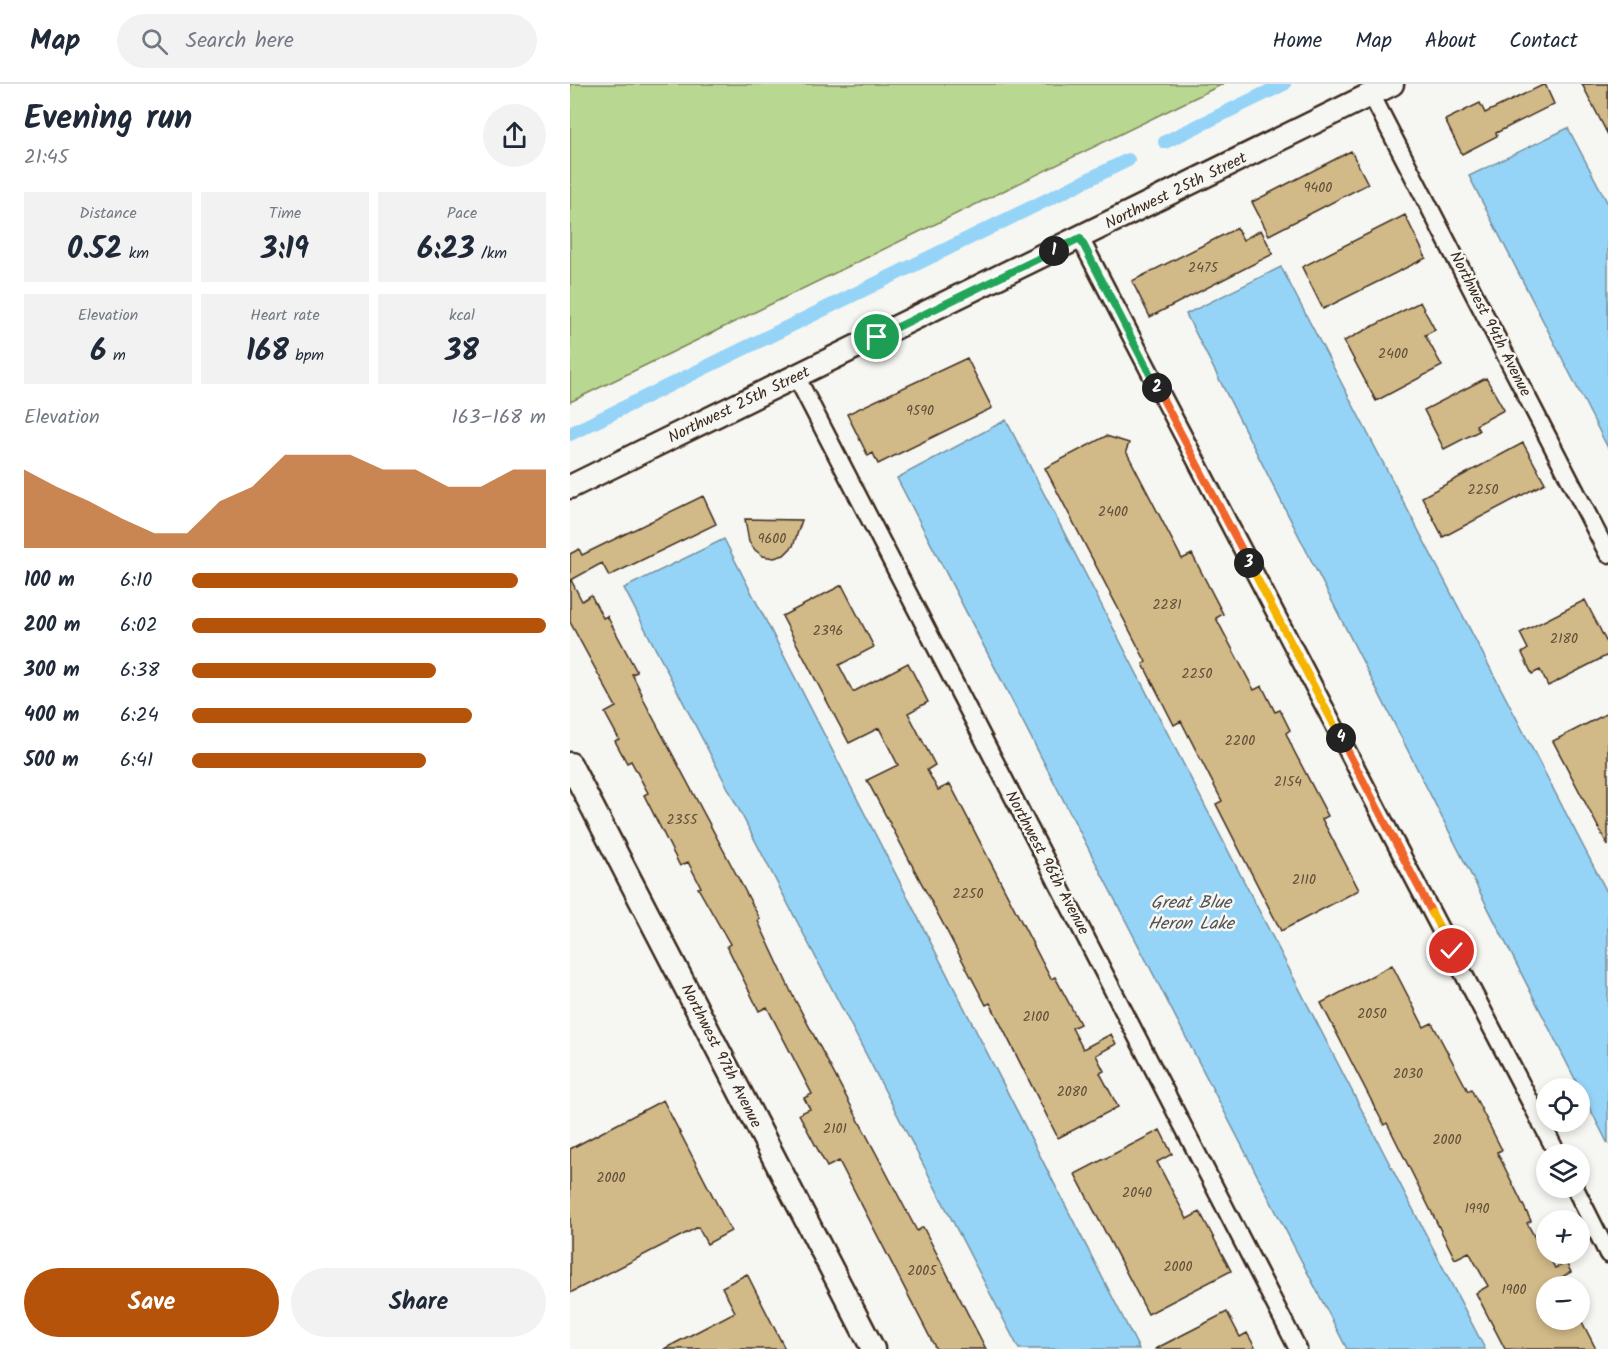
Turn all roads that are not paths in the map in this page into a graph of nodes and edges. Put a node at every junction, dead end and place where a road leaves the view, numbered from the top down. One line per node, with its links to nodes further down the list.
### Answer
1 (1392, 84): 2 (main road, Northwest 25th Street)
2 (1371, 94): 3 (main road, Northwest 25th Street); 6 (street, Northwest 94th Avenue)
3 (1080, 238): 4 (main road, Northwest 25th Street); 8 (street)
4 (796, 376): 5 (main road, Northwest 25th Street); 12 (street, Northwest 96th Avenue)
5 (570, 487)
6 (1608, 554)
7 (570, 764): 11 (main road, Northwest 97th Avenue)
8 (1552, 1144)
9 (1580, 1198): 10 (street)
10 (1608, 1254)
11 (873, 1349)
12 (1298, 1349)

